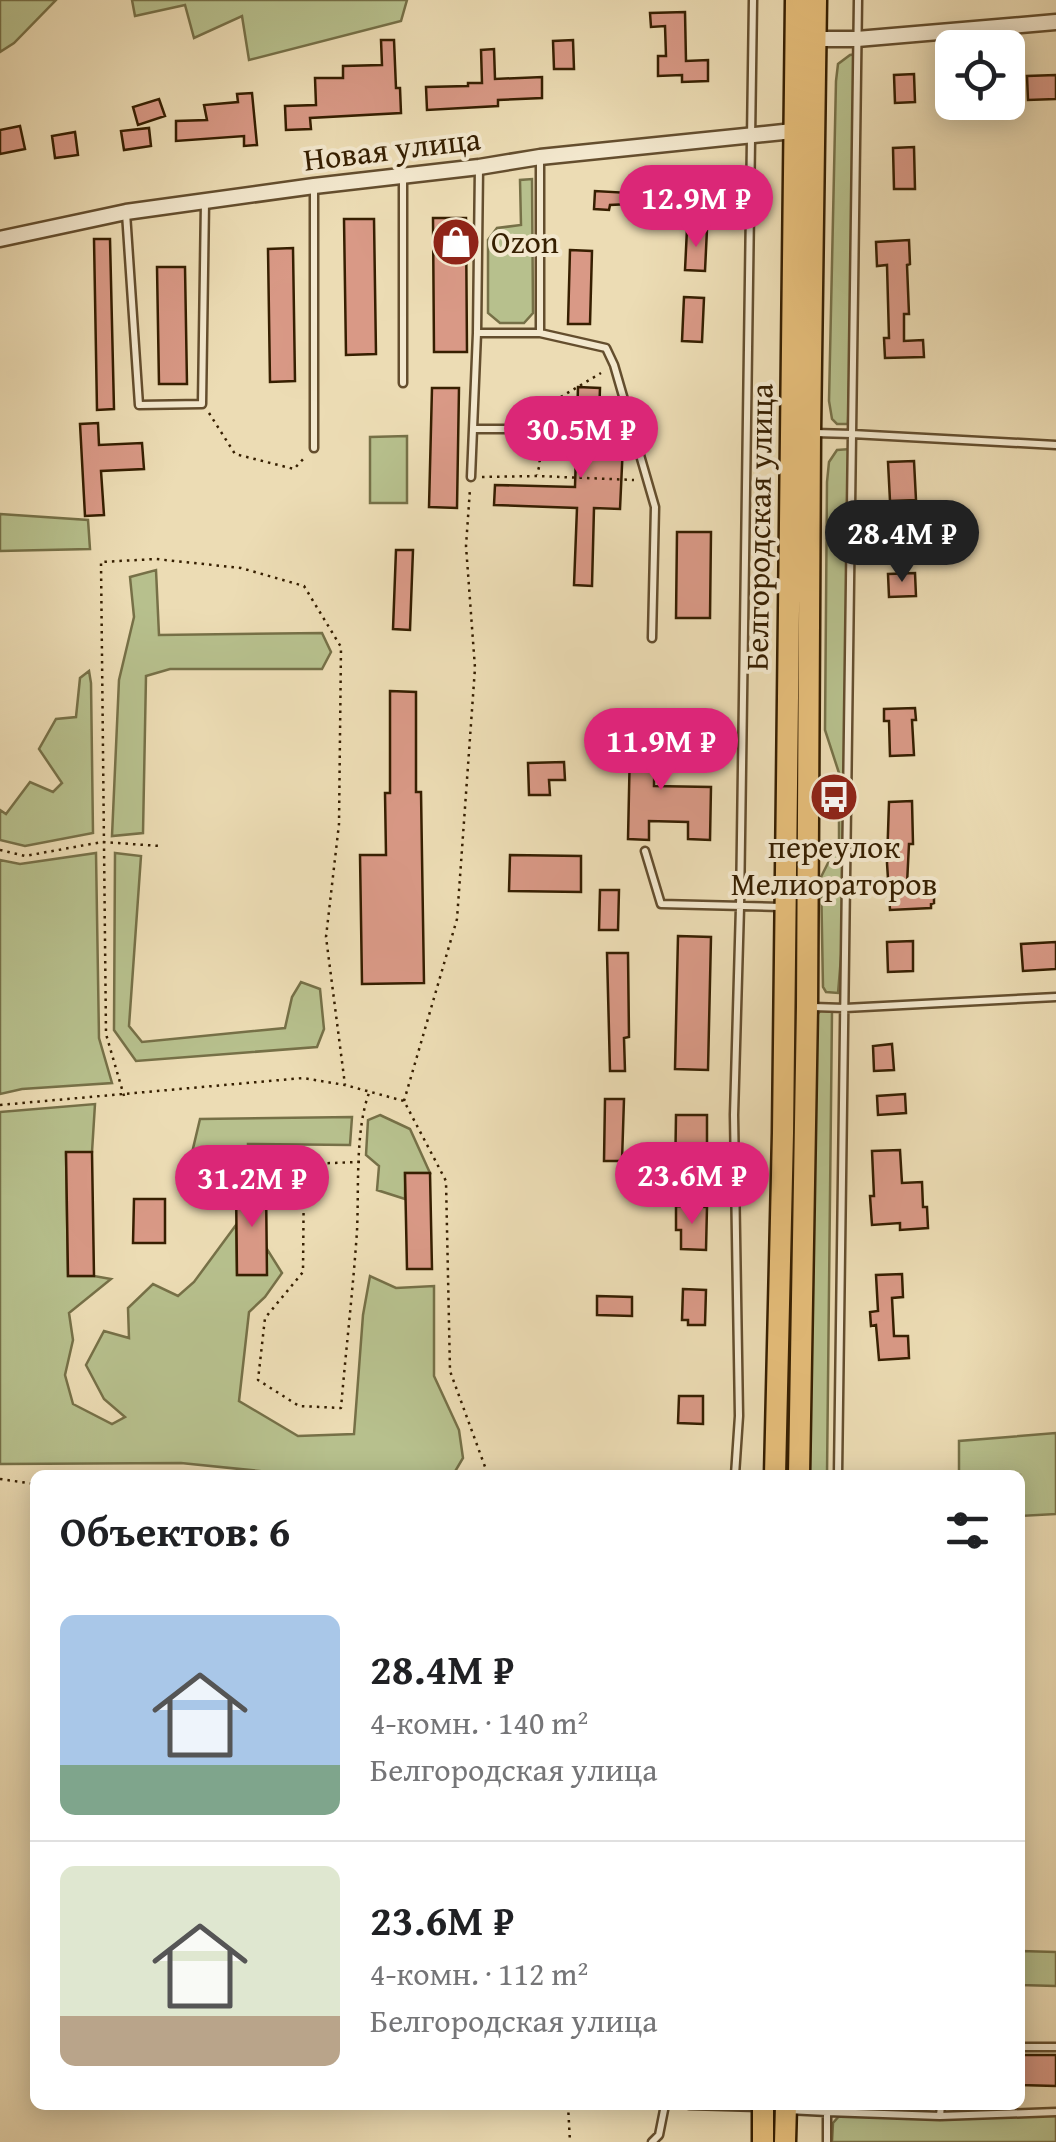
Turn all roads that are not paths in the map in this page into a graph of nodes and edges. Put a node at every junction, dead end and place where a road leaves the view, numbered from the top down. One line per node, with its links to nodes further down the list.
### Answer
1 (753, 0): 9 (lane)
2 (796, 0): 8 (main road, Белгородская улица)
3 (816, 0): 7 (main road, Белгородская улица)
4 (858, 0): 6 (lane)
5 (1056, 22): 6 (street)
6 (858, 38): 7 (street); 23 (lane)
7 (815, 39): 22 (main road, Белгородская улица)
8 (793, 131): 9 (street, Новая улица); 30 (main road, Белгородская улица)
9 (752, 134): 10 (street, Новая улица); 29 (lane)
10 (540, 157): 11 (street, Новая улица); 18 (lane)
11 (479, 168): 12 (street, Новая улица); 17 (lane)
12 (403, 176): 13 (street, Новая улица); 19 (lane)
13 (314, 186): 14 (street, Новая улица); 25 (lane)
14 (205, 201): 15 (street, Новая улица); 15 (lane)
15 (126, 212): 16 (street, Новая улица)
16 (0, 239)
17 (477, 333): 18 (lane); 20 (lane)
18 (540, 333): 27 (lane)
19 (403, 383)
20 (473, 429): 21 (lane); 26 (lane)
21 (532, 429)
22 (810, 433): 23 (lane); 32 (main road, Белгородская улица)
23 (852, 434): 24 (lane); 33 (lane)
24 (1056, 444)
25 (314, 448)
26 (471, 478)
27 (652, 638)
28 (646, 850): 29 (lane)
29 (740, 906): 30 (lane); 34 (lane)
30 (786, 906): 35 (main road, Белгородская улица)
31 (1056, 998): 33 (lane)
32 (807, 1006): 33 (lane); 36 (main road, Белгородская улица)
33 (845, 1008): 37 (lane)
34 (735, 1470)
35 (775, 1470)
36 (799, 1470)
37 (838, 1470)
38 (1025, 2047): 39 (lane)
39 (1056, 2048)
40 (664, 2110): 48 (lane)
41 (763, 2110): 49 (main road)
42 (786, 2110): 50 (main road)
43 (828, 2110): 51 (lane)
44 (844, 2110): 47 (lane)
45 (940, 2110): 47 (lane)
46 (1056, 2112): 47 (lane)
47 (940, 2116)
48 (652, 2142)
49 (762, 2142)
50 (785, 2142)
51 (827, 2142)

